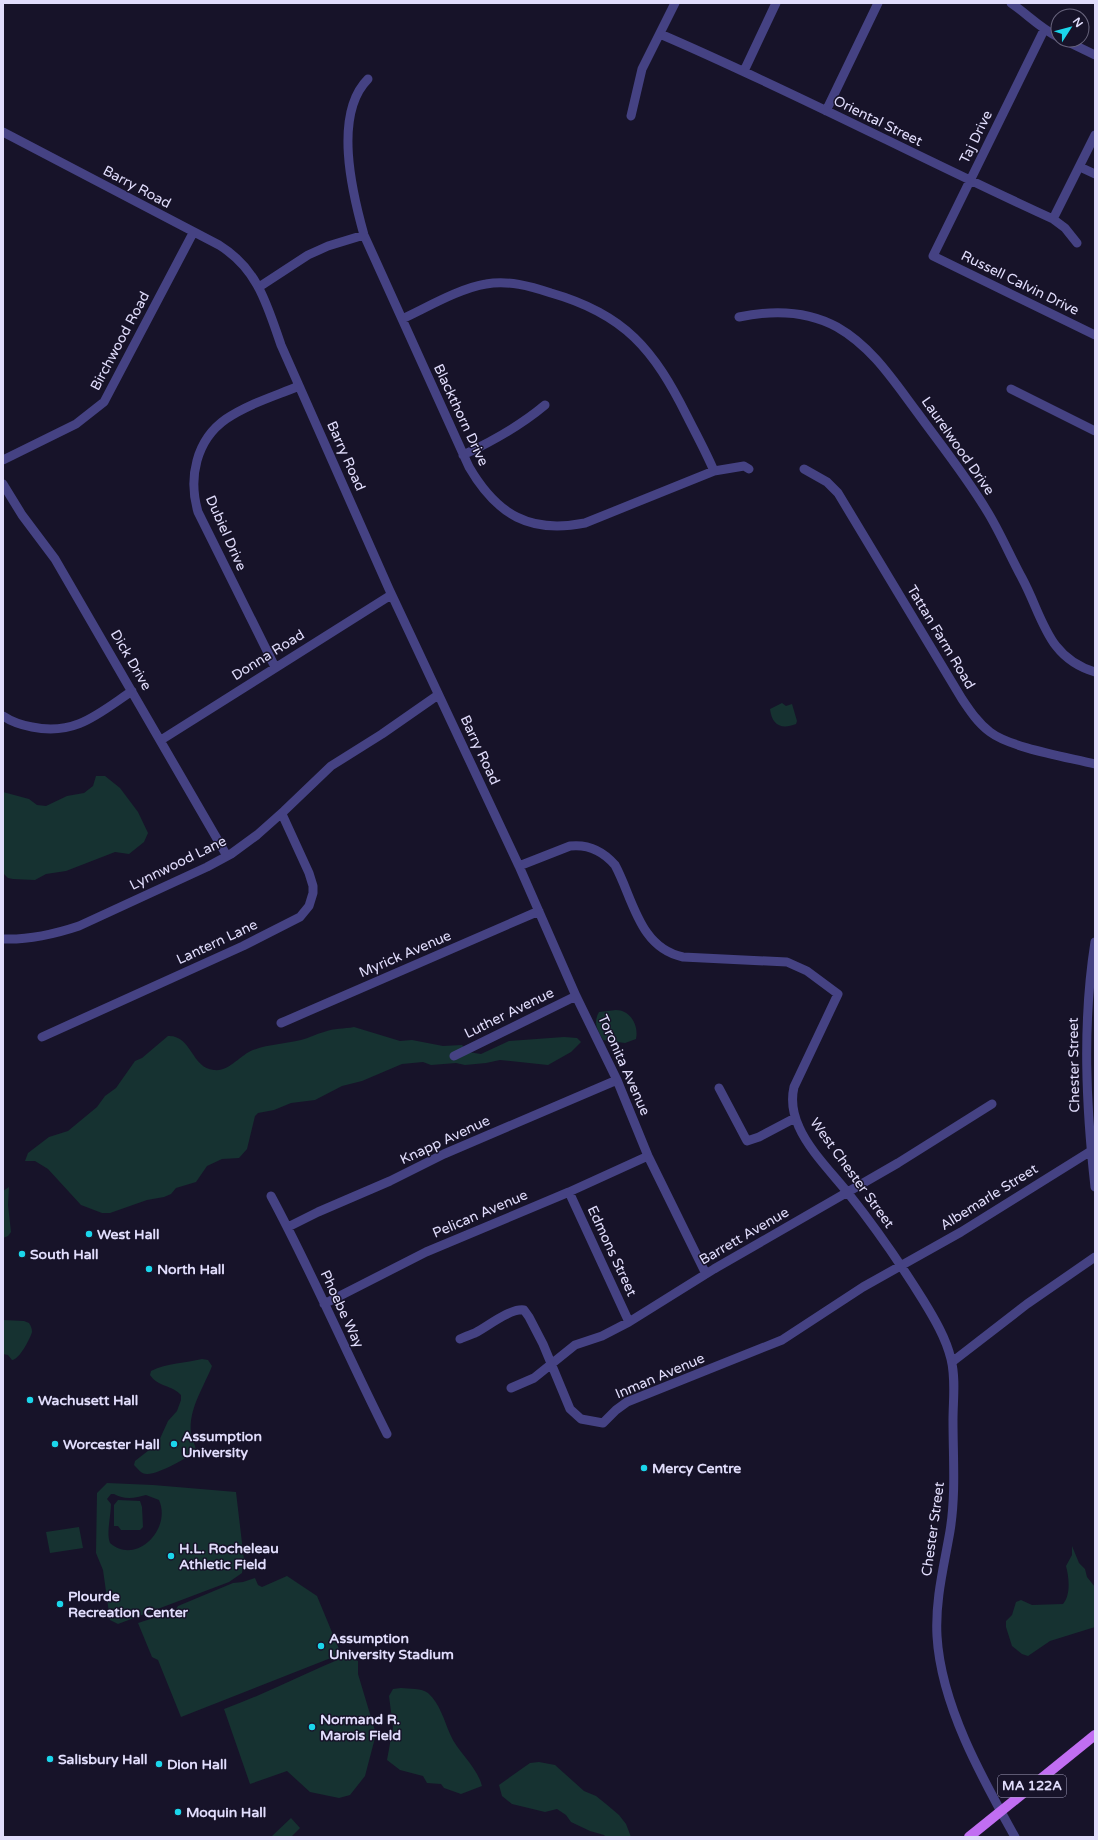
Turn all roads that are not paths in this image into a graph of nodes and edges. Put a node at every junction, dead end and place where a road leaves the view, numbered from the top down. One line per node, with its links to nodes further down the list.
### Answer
1 (675, 3): 7 (street)
2 (776, 3): 10 (street)
3 (878, 3): 12 (street)
4 (1010, 3): 5 (street)
5 (1044, 30): 6 (street); 18 (street, Taj Drive)
6 (1050, 33)
7 (660, 34): 10 (street, Oriental Street); 13 (street)
8 (1081, 48): 9 (street)
9 (1095, 55)
10 (744, 71): 12 (street, Oriental Street)
11 (368, 79): 21 (street, Blackthorn Drive)
12 (826, 111): 18 (street, Oriental Street)
13 (631, 116)
14 (3, 132): 20 (street, Barry Road)
15 (1095, 135): 16 (street)
16 (1080, 167): 17 (street); 19 (street)
17 (1095, 174)
18 (970, 181): 19 (street, Oriental Street); 23 (street, Taj Drive)
19 (1053, 219): 22 (street, Oriental Street)
20 (194, 233): 24 (street, Barry Road); 33 (street, Birchwood Road)
21 (364, 235): 24 (street); 26 (street, Blackthorn Drive)
22 (1077, 243)
23 (933, 256): 27 (street, Russell Calvin Drive)
24 (259, 287): 28 (street, Barry Road)
25 (739, 317): 40 (street, Laurelwood Drive)
26 (402, 319): 32 (street, Blackthorn Drive); 36 (street)
27 (1095, 335)
28 (299, 386): 38 (street, Barry Road); 39 (street, Dubiel Drive)
29 (1011, 389): 31 (street)
30 (546, 405): 32 (street)
31 (1095, 430)
32 (463, 455): 36 (street, Blackthorn Drive)
33 (3, 460)
34 (749, 469): 36 (street, Blackthorn Drive)
35 (804, 469): 45 (street, Tattan Farm Road)
36 (714, 470)
37 (3, 484): 41 (street, Dick Drive)
38 (391, 595): 39 (street, Donna Road); 42 (street, Barry Road)
39 (275, 667): 44 (street, Donna Road)
40 (1095, 672)
41 (132, 691): 43 (street); 44 (street, Dick Drive)
42 (438, 695): 46 (street, Lynnwood Lane); 48 (street, Barry Road)
43 (3, 716)
44 (160, 740): 47 (street, Dick Drive)
45 (1095, 764)
46 (282, 814): 47 (street, Lynnwood Lane); 54 (street, Lantern Lane)
47 (227, 856): 50 (street, Lynnwood Lane)
48 (520, 866): 49 (street, Toronita Avenue); 59 (street, West Chester Street)
49 (539, 911): 52 (street, Toronita Avenue); 53 (street, Myrick Avenue)
50 (3, 940)
51 (1095, 944): 60 (street, Chester Street)
52 (576, 996): 55 (street, Luther Avenue); 56 (street, Toronita Avenue)
53 (281, 1023)
54 (42, 1037)
55 (454, 1056)
56 (617, 1080): 61 (street, Toronita Avenue); 66 (street, Knapp Avenue)
57 (719, 1088): 59 (street)
58 (992, 1104): 64 (street, Barrett Avenue)
59 (795, 1118): 64 (street, West Chester Street)
60 (1091, 1151): 62 (street, Chester Street); 68 (street, Albemarle Street)
61 (648, 1156): 63 (street, Pelican Avenue); 69 (street, Toronita Avenue)
62 (1095, 1187)
63 (569, 1192): 70 (street, Pelican Avenue); 71 (street, Edmons Street)
64 (848, 1192): 68 (street, West Chester Street); 69 (street, Barrett Avenue)
65 (271, 1196): 66 (street, Phoebe Way)
66 (288, 1227): 70 (street, Phoebe Way)
67 (1095, 1257): 73 (street)
68 (901, 1267): 73 (street, West Chester Street); 74 (street, Inman Avenue)
69 (706, 1274): 71 (street, Barrett Avenue)
70 (324, 1304): 76 (street, Phoebe Way)
71 (629, 1322): 74 (street, Barrett Avenue)
72 (460, 1339): 74 (street, Inman Avenue)
73 (952, 1362): 78 (street, Chester Street)
74 (550, 1363): 75 (street, Barrett Avenue)
75 (511, 1388)
76 (387, 1434)
77 (1095, 1735): 78 (main road, MA 122A)
78 (1001, 1812): 79 (main road, MA 122A); 80 (street, Chester Street)
79 (969, 1837)
80 (1015, 1837)

